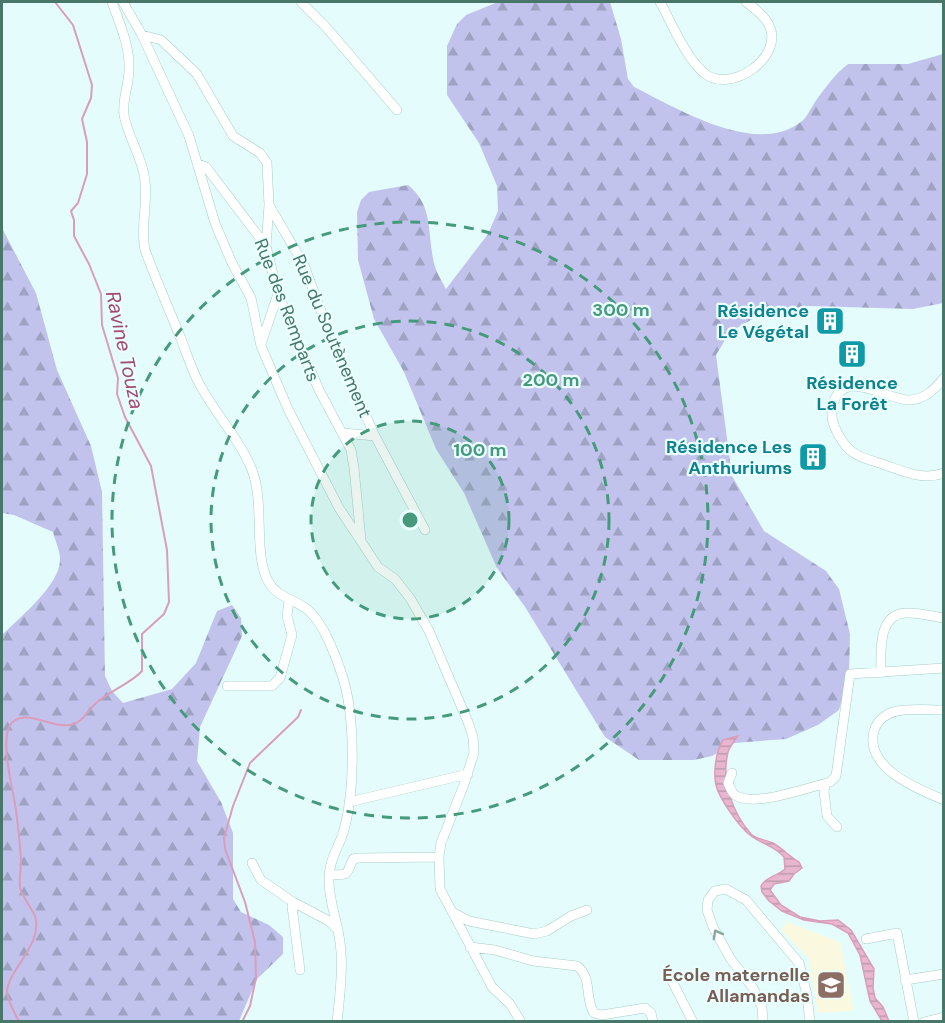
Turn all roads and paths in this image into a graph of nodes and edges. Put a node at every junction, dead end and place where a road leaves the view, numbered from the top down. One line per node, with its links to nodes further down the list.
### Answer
1 (112, 2): 19 (street)
2 (123, 2): 6 (street)
3 (301, 2): 7 (street)
4 (660, 2): 5 (street)
5 (746, 2)
6 (142, 35): 8 (street); 9 (street)
7 (397, 110)
8 (198, 164): 10 (street, Rue des Remparts); 12 (street)
9 (269, 206): 10 (street); 15 (street, Rue du Soutènement)
10 (266, 246): 11 (street, Rue des Remparts)
11 (278, 294): 12 (street); 14 (street, Rue des Remparts)
12 (261, 346): 18 (street)
13 (944, 378): 16 (street)
14 (343, 433): 15 (street); 18 (street, Rue des Remparts)
15 (375, 436): 17 (street, Rue du Soutènement)
16 (944, 473)
17 (425, 530)
18 (361, 543): 26 (street)
19 (289, 600): 23 (street); 29 (street)
20 (944, 618): 22 (street)
21 (944, 668): 22 (street)
22 (881, 674): 27 (street)
23 (227, 686)
24 (944, 710): 28 (street)
25 (732, 773): 27 (street)
26 (468, 774): 29 (street); 31 (street)
27 (825, 783): 30 (street)
28 (944, 800)
29 (349, 802): 33 (street)
30 (837, 827)
31 (439, 857): 33 (street); 35 (street)
32 (252, 863): 34 (street)
33 (329, 875): 37 (street)
34 (293, 902): 37 (street); 40 (street)
35 (450, 910): 36 (street); 39 (street)
36 (587, 910)
37 (338, 930): 45 (street)
38 (866, 939): 43 (street)
39 (470, 946): 46 (street); 47 (street)
40 (300, 970)
41 (944, 974): 43 (street)
42 (669, 978): 48 (street)
43 (905, 980): 51 (street)
44 (944, 1017): 52 (street)
45 (337, 1022)
46 (521, 1022)
47 (653, 1022)
48 (693, 1022)
49 (763, 1022): 50 (street, one-way to 50)
50 (810, 1022)
51 (914, 1022)
52 (924, 1022)

